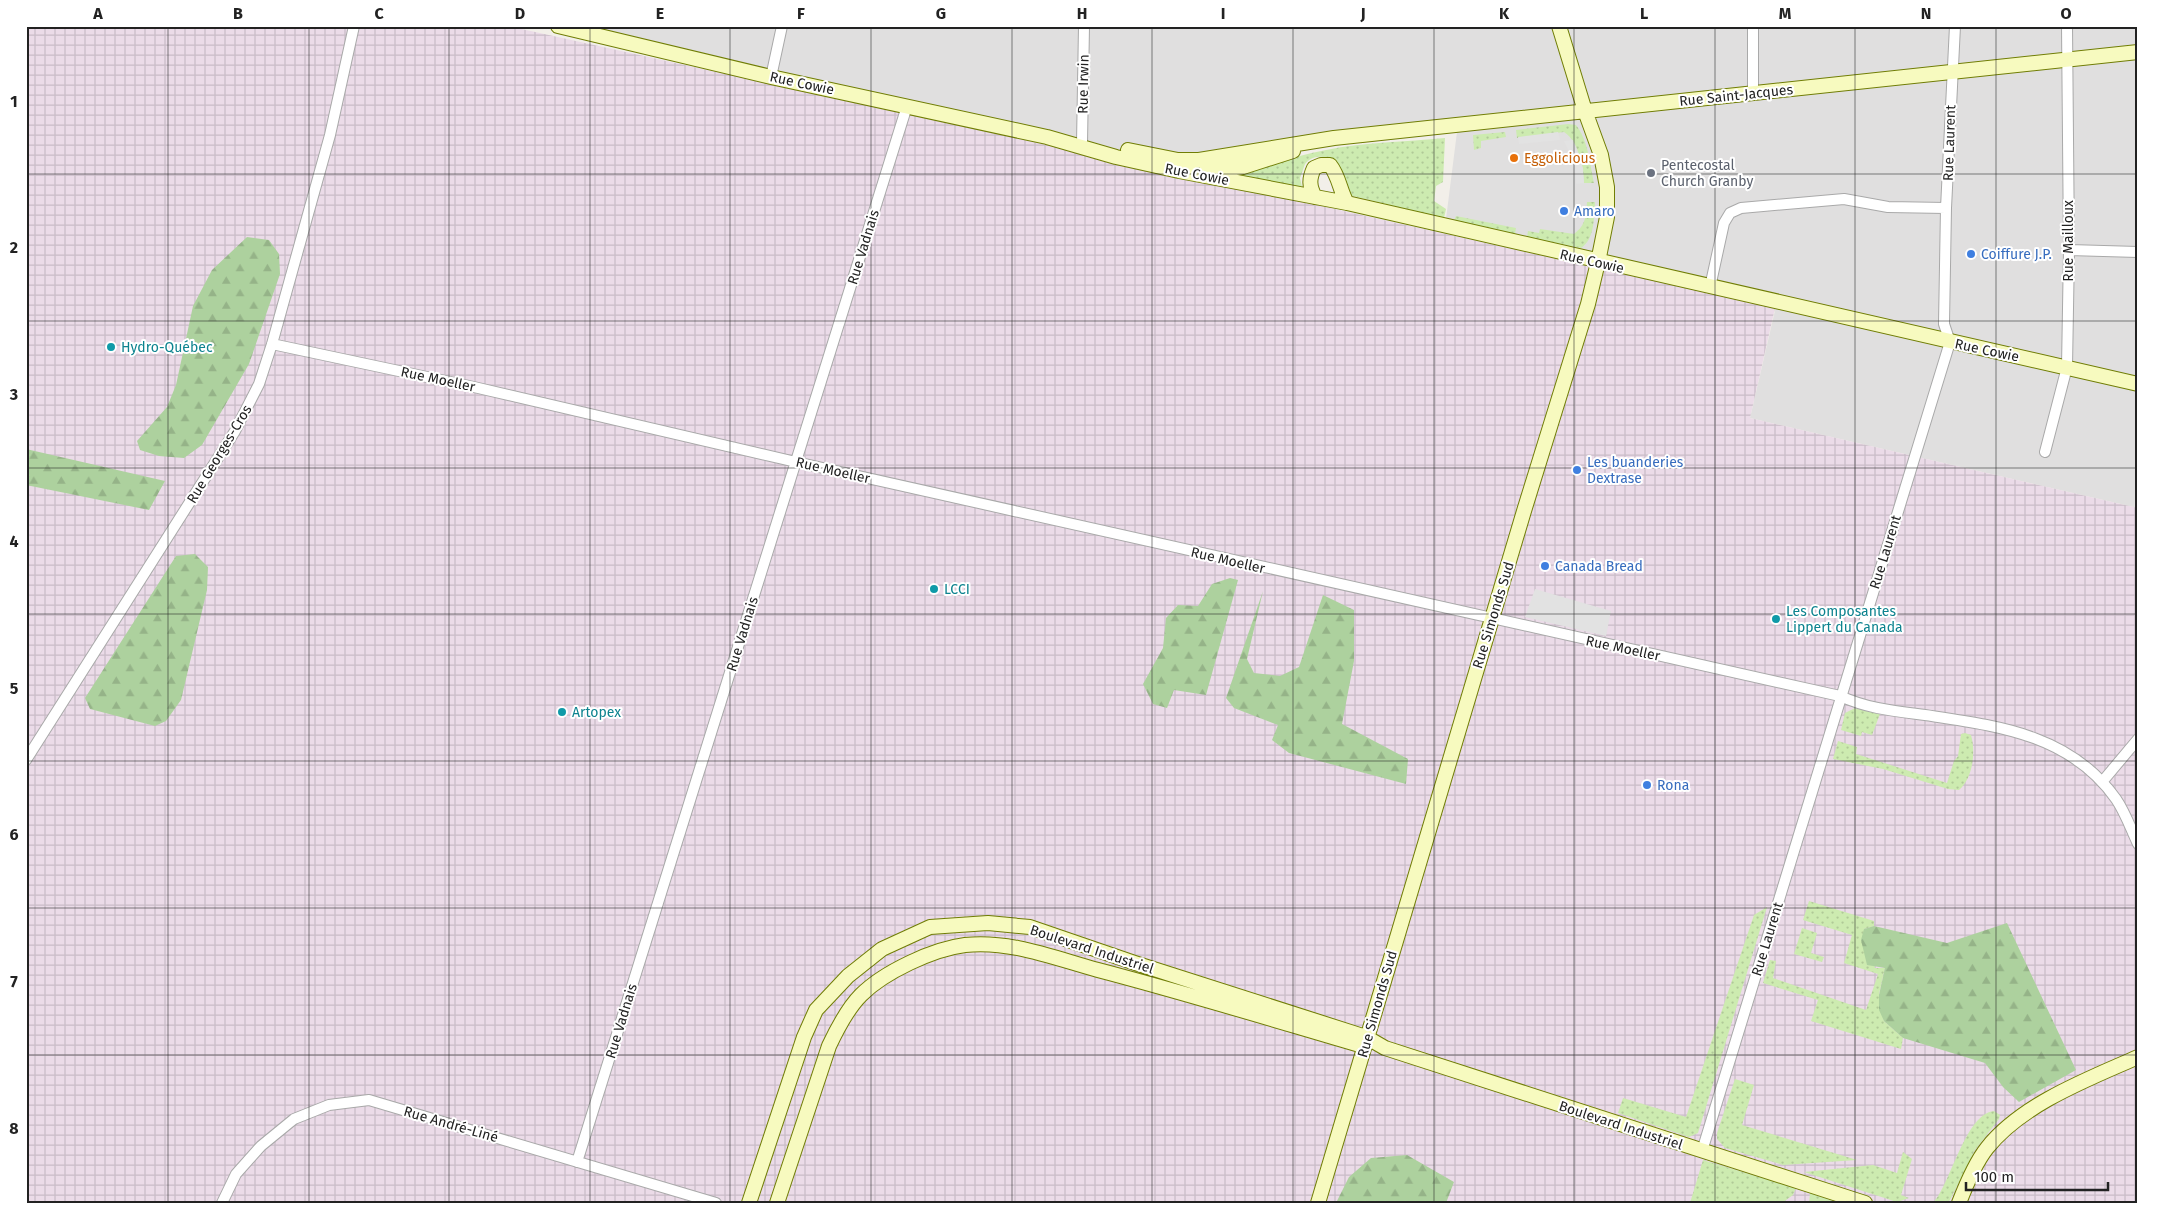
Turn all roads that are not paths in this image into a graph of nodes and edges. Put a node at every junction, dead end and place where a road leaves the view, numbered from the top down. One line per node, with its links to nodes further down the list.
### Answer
1 (354, 26): 28 (street, Rue Georges-Cros)
2 (558, 26): 12 (street, Rue Cowie)
3 (782, 26): 12 (street)
4 (1084, 26): 18 (street, Rue Irwin)
5 (1559, 26): 15 (street, Rue Simonds Sud)
6 (1753, 26): 13 (street)
7 (1955, 26): 11 (street, Rue Laurent)
8 (2067, 26): 10 (street, Rue Mailloux)
9 (2138, 52): 10 (street, Rue Saint-Jacques)
10 (2067, 60): 11 (street, Rue Saint-Jacques); 23 (street, Rue Mailloux)
11 (1952, 72): 13 (street, Rue Saint-Jacques); 22 (street, Rue Laurent)
12 (772, 77): 14 (street, Rue Cowie)
13 (1753, 94): 15 (street, Rue Saint-Jacques)
14 (907, 106): 16 (street, Rue Cowie); 32 (street, Rue Vadnais)
15 (1585, 111): 17 (street, Rue Saint-Jacques); 25 (street, Rue Simonds Sud)
16 (1047, 137): 18 (street, Rue Cowie); 19 (street, Rue Cowie)
17 (1334, 138): 18 (street, Rue Saint-Jacques); 19 (street, Rue Saint-Jacques)
18 (1082, 143)
19 (1178, 171): 20 (street, Rue Cowie)
20 (1315, 197): 21 (street, Rue Cowie); 21 (street)
21 (1347, 204): 25 (street, Rue Cowie)
22 (1946, 208): 26 (street); 27 (street, Rue Laurent)
23 (2069, 250): 24 (street); 29 (street, Rue Mailloux)
24 (2138, 252)
25 (1598, 262): 26 (street, Rue Cowie); 33 (street, Rue Simonds Sud)
26 (1710, 287): 27 (street, Rue Cowie)
27 (1950, 342): 29 (street, Rue Cowie); 34 (street, Rue Laurent)
28 (272, 344): 32 (street, Rue Moeller); 36 (street, Rue Georges-Cros)
29 (2067, 367): 30 (street, Rue Cowie); 31 (street, Rue Mailloux)
30 (2138, 384)
31 (2045, 452)
32 (796, 462): 33 (street, Rue Moeller); 42 (street, Rue Vadnais)
33 (1492, 620): 34 (street, Rue Moeller); 39 (street, Rue Simonds Sud)
34 (1840, 696): 37 (street, Rue Moeller); 41 (street, Rue Laurent)
35 (2138, 739): 37 (street)
36 (26, 760)
37 (2102, 782): 38 (street, Rue Moeller)
38 (2138, 844)
39 (1365, 1042): 41 (street, Boulevard Industriel); 45 (street, Boulevard Industriel); 46 (street, Boulevard Industriel); 47 (street, Rue Simonds Sud)
40 (2138, 1057): 49 (street)
41 (1702, 1151): 48 (street, Boulevard Industriel)
42 (577, 1162): 43 (street, Rue André-Liné); 44 (street, Rue André-Liné)
43 (222, 1203)
44 (716, 1203)
45 (749, 1203)
46 (777, 1203)
47 (1318, 1203)
48 (1865, 1203)
49 (1959, 1203)

